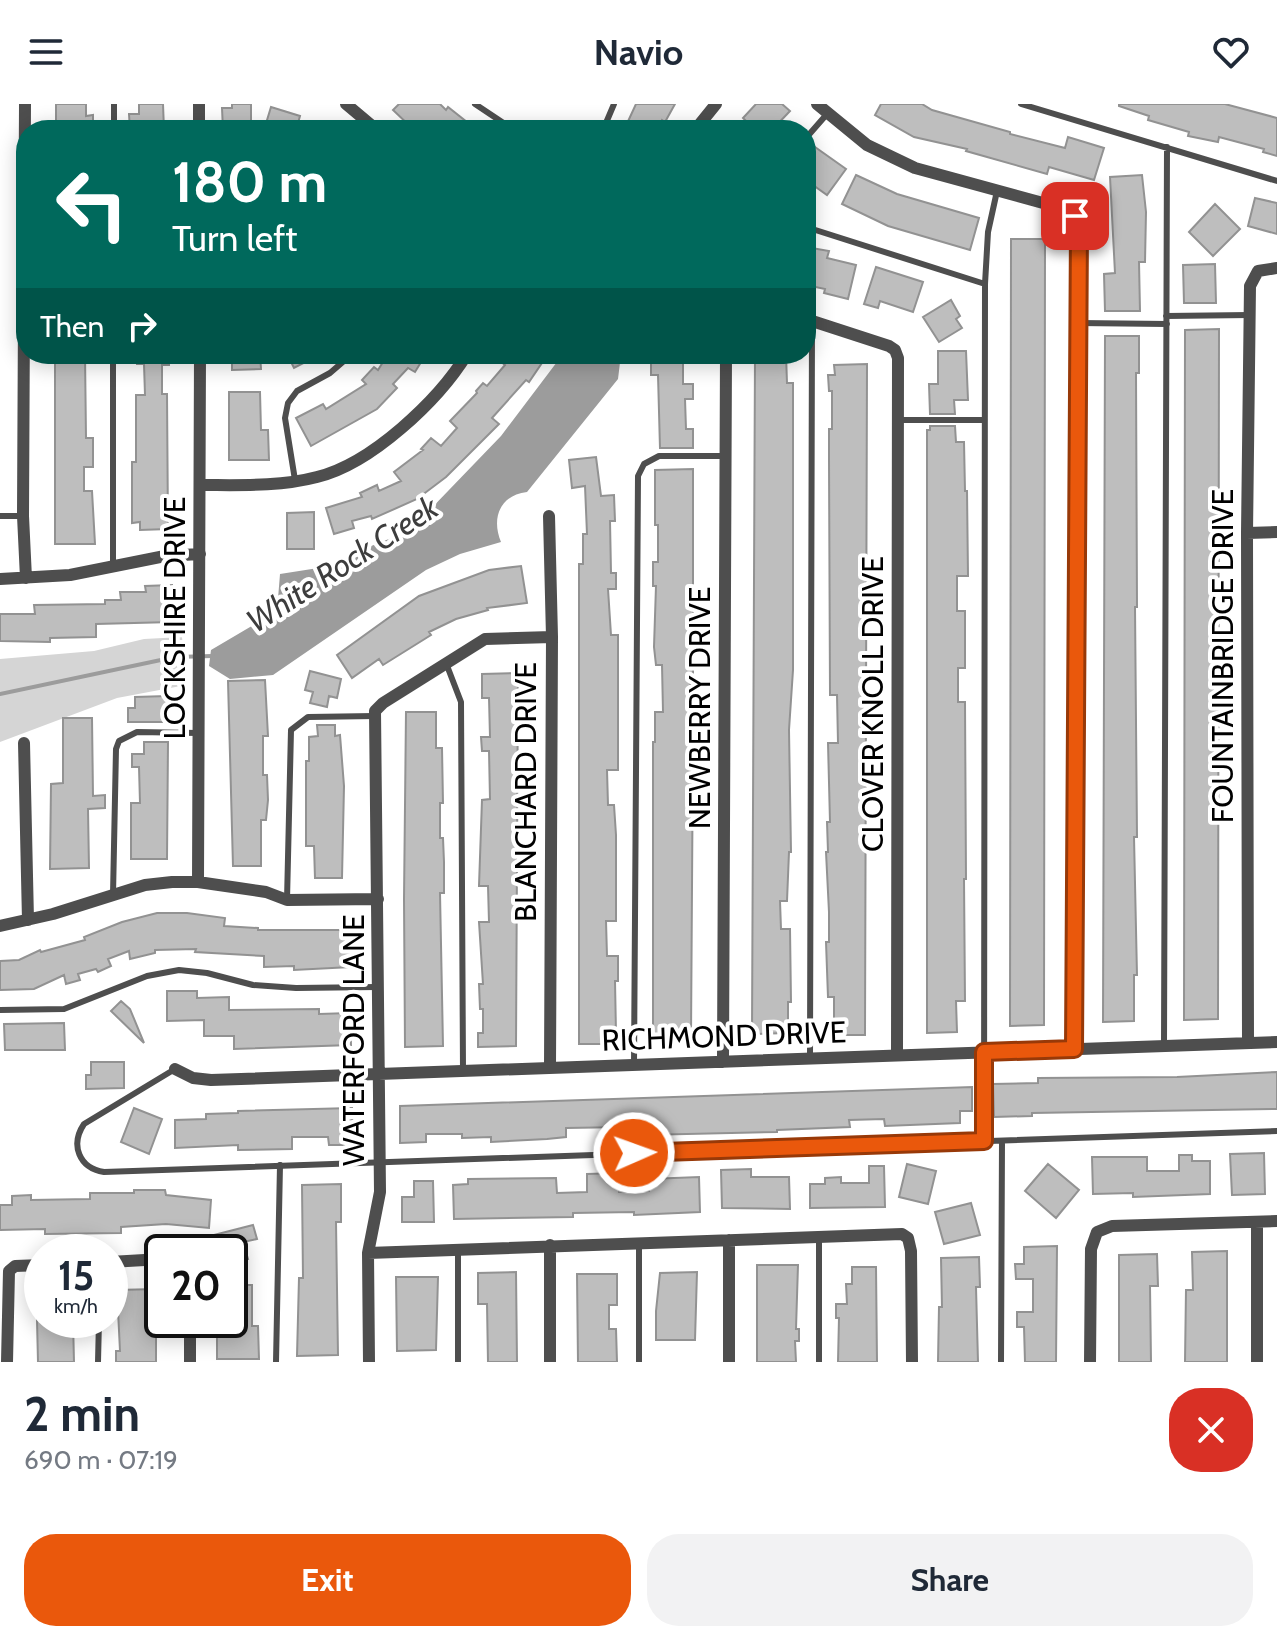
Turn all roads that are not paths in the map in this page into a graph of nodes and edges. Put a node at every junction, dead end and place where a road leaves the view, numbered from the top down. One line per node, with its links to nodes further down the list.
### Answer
1 (346, 104): 7 (street)
2 (475, 104): 8 (lane)
3 (716, 104): 9 (street)
4 (817, 104): 6 (street)
5 (1021, 104): 11 (lane)
6 (827, 114): 10 (lane); 13 (street)
7 (365, 120)
8 (499, 120)
9 (703, 120)
10 (816, 127)
11 (1167, 147): 12 (lane); 18 (lane)
12 (1277, 181)
13 (997, 191): 16 (lane); 20 (street)
14 (816, 230): 16 (lane)
15 (1277, 268): 17 (street, FOUNTAINBRIDGE DRIVE)
16 (985, 284): 29 (lane)
17 (1250, 315): 18 (lane); 37 (street, FOUNTAINBRIDGE DRIVE)
18 (1166, 320): 20 (lane); 57 (lane)
19 (816, 322): 28 (street, CLOVER KNOLL DRIVE)
20 (1078, 323): 58 (street)
21 (24, 364): 34 (street)
22 (113, 364): 39 (lane)
23 (200, 364): 32 (street, LOCKSHIRE DRIVE)
24 (340, 364): 31 (lane)
25 (459, 364): 31 (street)
26 (726, 364): 30 (street, NEWBERRY DRIVE)
27 (809, 364): 61 (lane)
28 (898, 420): 29 (lane); 60 (street, CLOVER KNOLL DRIVE)
29 (984, 420): 59 (lane)
30 (726, 456): 62 (street, NEWBERRY DRIVE); 63 (lane)
31 (295, 481): 32 (street)
32 (200, 485): 38 (street, LOCKSHIRE DRIVE)
33 (0, 516): 34 (lane)
34 (23, 516): 40 (street)
35 (549, 516): 42 (street, BLANCHARD DRIVE)
36 (1277, 532): 37 (street)
37 (1247, 533): 56 (street, FOUNTAINBRIDGE DRIVE)
38 (200, 554): 39 (street); 45 (street, LOCKSHIRE DRIVE)
39 (113, 565): 40 (street)
40 (26, 578): 41 (street)
41 (0, 579)
42 (552, 637): 43 (street); 64 (street, BLANCHARD DRIVE)
43 (446, 663): 44 (street); 66 (lane)
44 (375, 716): 49 (street, WATERFORD LANE); 50 (lane)
45 (200, 733): 47 (street, LOCKSHIRE DRIVE); 48 (lane)
46 (24, 743): 51 (street)
47 (198, 882): 48 (street); 50 (street)
48 (113, 895): 51 (street)
49 (378, 899): 50 (street); 53 (street, WATERFORD LANE)
50 (287, 900)
51 (28, 920): 52 (street)
52 (0, 926)
53 (377, 987): 54 (lane); 67 (street, WATERFORD LANE)
54 (0, 1010)
55 (1277, 1042): 56 (street, RICHMOND DRIVE)
56 (1248, 1043): 57 (street, RICHMOND DRIVE)
57 (1164, 1046): 58 (street, RICHMOND DRIVE)
58 (1074, 1049): 59 (street, RICHMOND DRIVE)
59 (984, 1052): 60 (street, RICHMOND DRIVE); 69 (lane)
60 (897, 1055): 61 (street, RICHMOND DRIVE)
61 (810, 1059): 62 (street, RICHMOND DRIVE)
62 (723, 1062): 63 (street, RICHMOND DRIVE)
63 (634, 1065): 64 (street, RICHMOND DRIVE)
64 (550, 1068): 66 (street, RICHMOND DRIVE)
65 (175, 1069): 67 (street, RICHMOND DRIVE); 72 (lane)
66 (463, 1071): 67 (street, RICHMOND DRIVE)
67 (378, 1074): 71 (street, WATERFORD LANE)
68 (1277, 1131): 70 (lane)
69 (984, 1141): 70 (lane); 71 (lane)
70 (1002, 1141): 95 (lane)
71 (380, 1162): 72 (lane); 80 (street, WATERFORD LANE)
72 (280, 1165): 87 (lane)
73 (1277, 1221): 74 (street)
74 (1257, 1222): 96 (street); 97 (street)
75 (819, 1236): 76 (street); 93 (lane); 94 (street)
76 (729, 1240): 77 (street); 92 (street)
77 (639, 1242): 78 (street); 91 (lane)
78 (550, 1245): 79 (street); 90 (street)
79 (458, 1249): 80 (street); 89 (lane)
80 (368, 1253): 88 (street, WATERFORD LANE)
81 (24, 1265): 84 (street)
82 (99, 1338): 85 (lane)
83 (190, 1338): 86 (street)
84 (7, 1362)
85 (98, 1362)
86 (190, 1362)
87 (276, 1362)
88 (369, 1362)
89 (458, 1362)
90 (550, 1362)
91 (639, 1362)
92 (729, 1362)
93 (819, 1362)
94 (912, 1362)
95 (1001, 1362)
96 (1090, 1362)
97 (1257, 1362)

